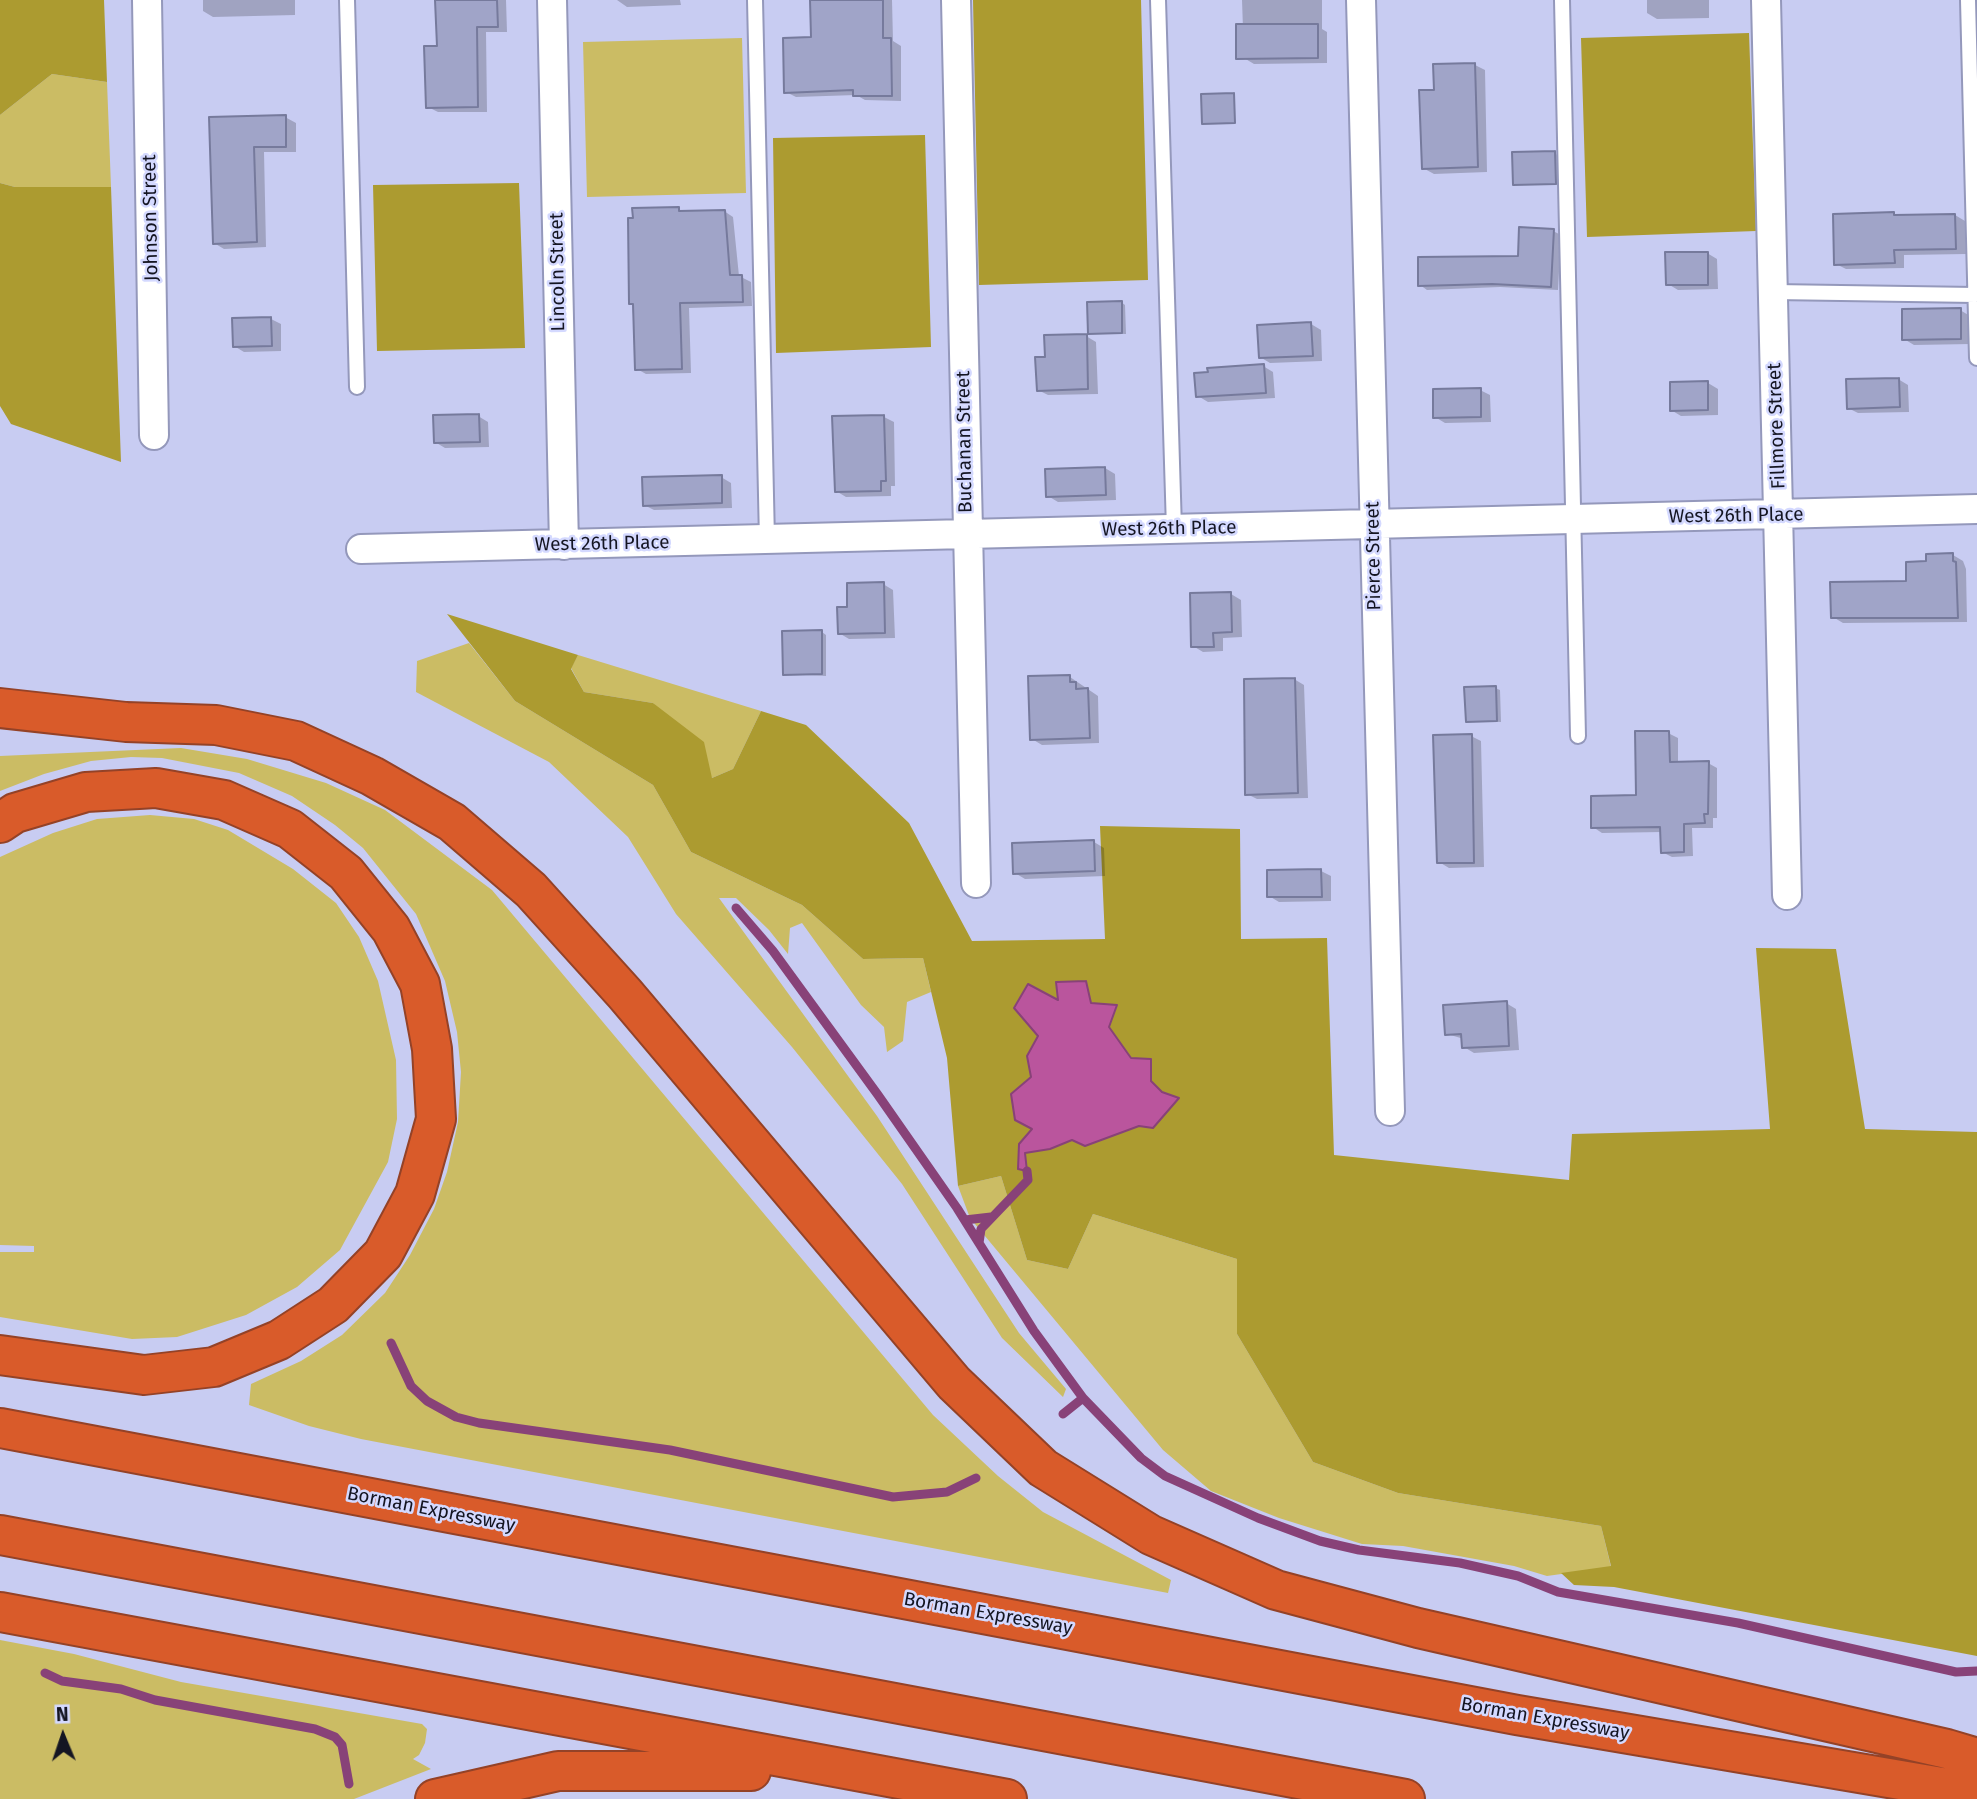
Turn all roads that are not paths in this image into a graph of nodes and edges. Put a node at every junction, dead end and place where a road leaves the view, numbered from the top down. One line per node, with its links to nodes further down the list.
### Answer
1 (147, 0): 16 (street, Johnson Street)
2 (347, 0): 15 (lane)
3 (552, 0): 24 (street, Lincoln Street)
4 (755, 0): 23 (lane)
5 (956, 0): 22 (street, Buchanan Street)
6 (1158, 0): 21 (lane)
7 (1361, 0): 20 (street, Pierce Street)
8 (1562, 0): 19 (lane)
9 (1766, 0): 12 (street, Fillmore Street)
10 (1968, 0): 11 (lane)
11 (1973, 53): 13 (lane)
12 (1774, 292): 13 (lane); 18 (street, Fillmore Street)
13 (1975, 295): 14 (lane)
14 (1977, 358)
15 (357, 387)
16 (154, 435)
17 (1977, 509): 18 (street, West 26th Place)
18 (1780, 514): 19 (street, West 26th Place); 32 (street, Fillmore Street)
19 (1574, 520): 20 (street, West 26th Place); 29 (lane)
20 (1374, 524): 21 (street, West 26th Place); 33 (street, Pierce Street)
21 (1174, 529): 22 (street, West 26th Place)
22 (967, 535): 23 (street, West 26th Place); 31 (street, Buchanan Street)
23 (767, 540): 24 (street, West 26th Place)
24 (564, 545): 25 (street, West 26th Place)
25 (361, 550)
26 (0, 708): 27 (highway)
27 (126, 722): 28 (highway); 38 (highway)
28 (0, 730)
29 (1578, 736)
30 (0, 823): 34 (highway)
31 (976, 883)
32 (1787, 895)
33 (1390, 1111)
34 (0, 1355)
35 (0, 1428): 40 (highway, Borman Expressway)
36 (0, 1535): 43 (highway)
37 (0, 1612): 39 (highway)
38 (1977, 1759)
39 (869, 1775): 41 (highway); 42 (highway)
40 (1977, 1793)
41 (435, 1799)
42 (1007, 1799)
43 (1405, 1799)

